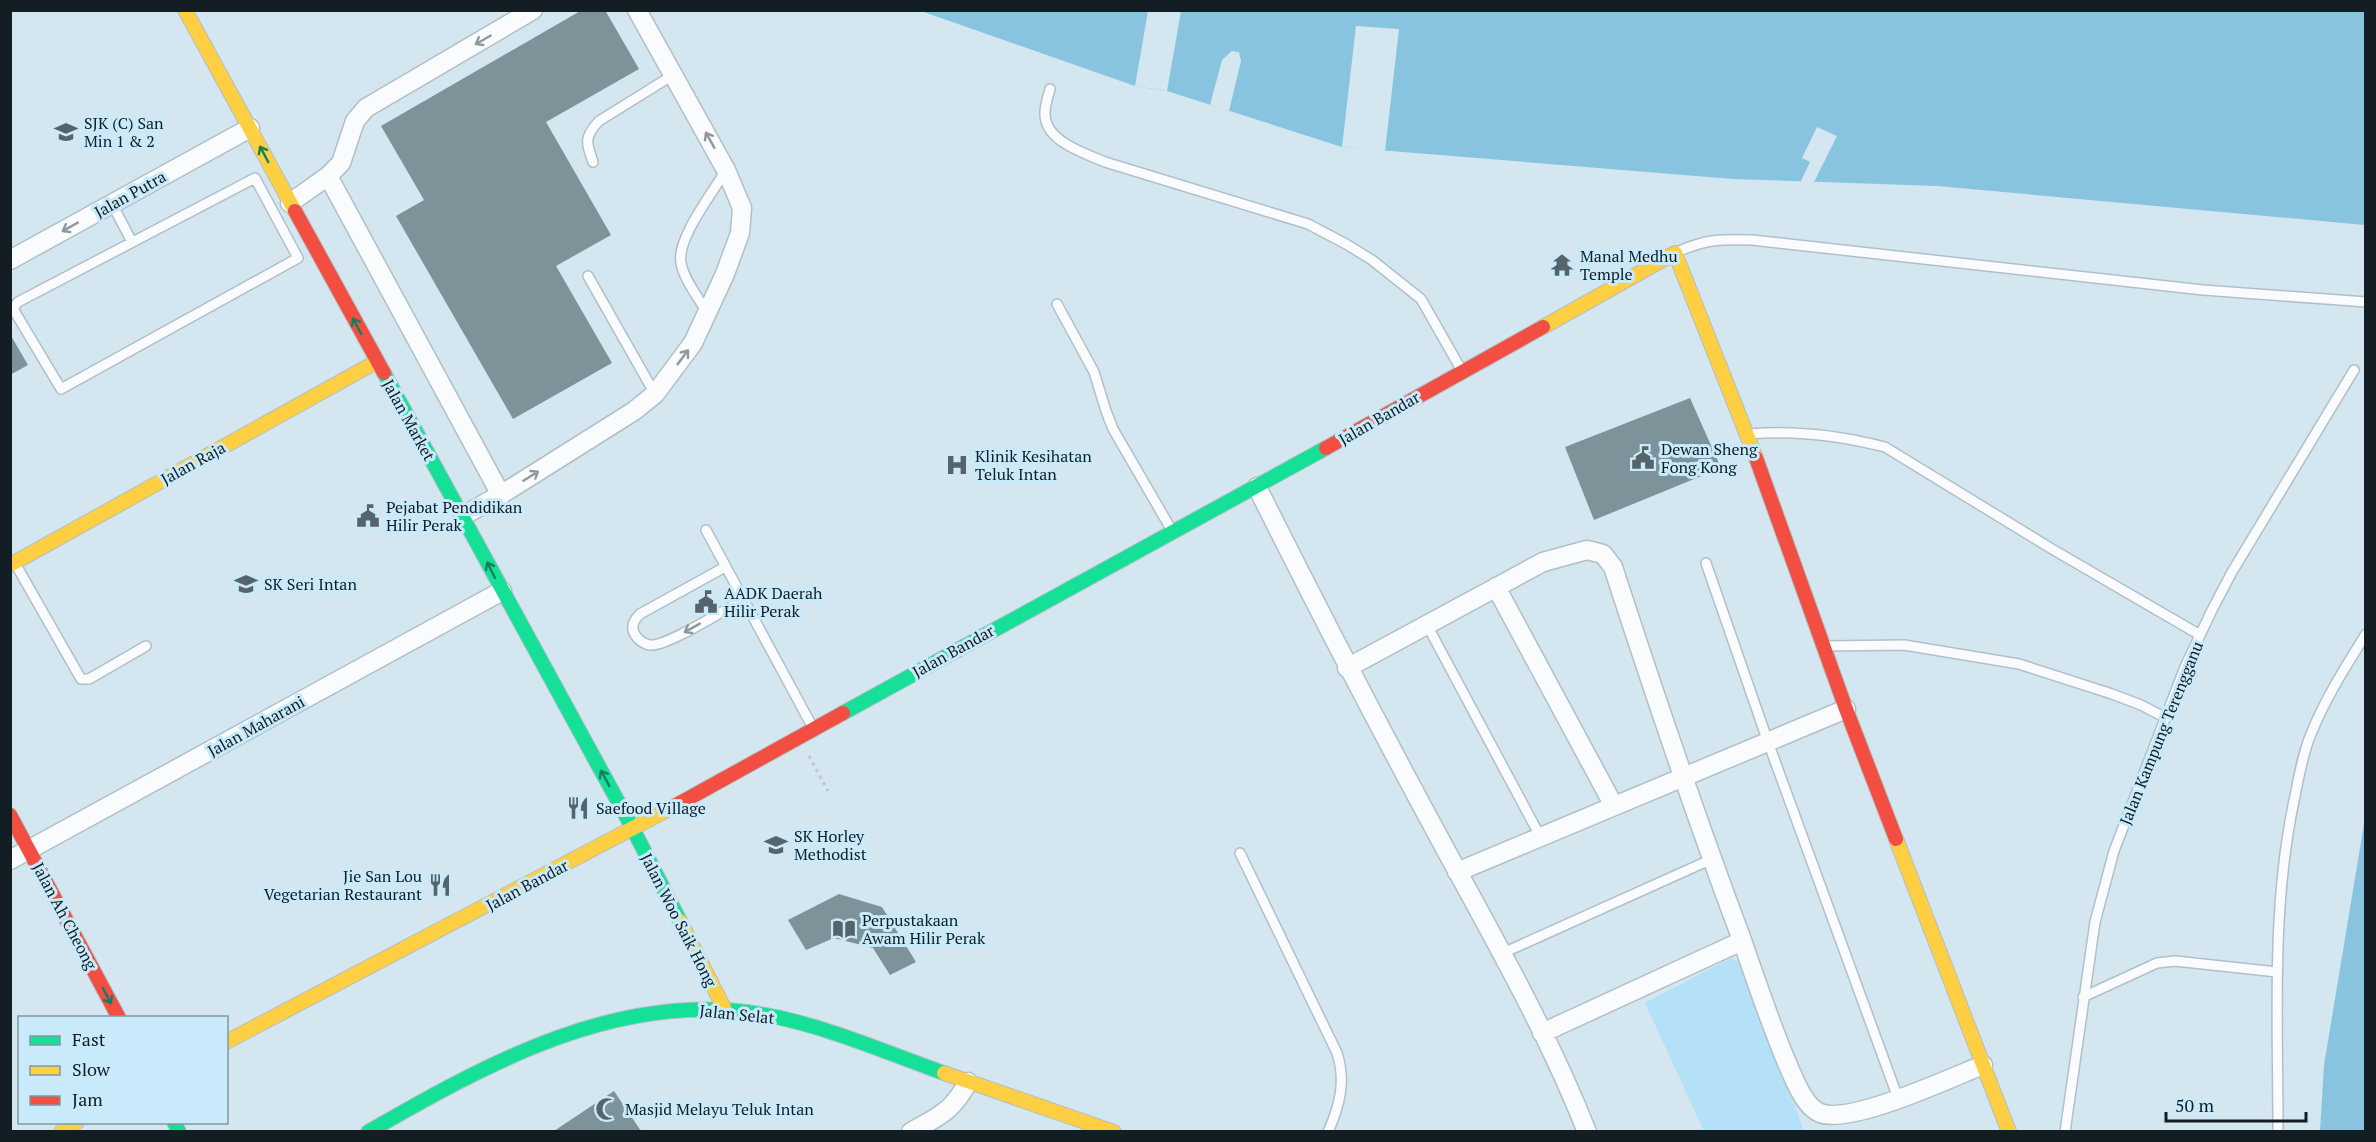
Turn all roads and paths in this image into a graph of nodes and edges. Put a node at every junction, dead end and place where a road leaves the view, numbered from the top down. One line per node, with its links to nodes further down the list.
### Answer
1 (185, 10): 6 (street, Jalan Market)
2 (533, 10): 9 (street, one-way to 9)
3 (637, 10): 4 (street)
4 (673, 75): 7 (lane); 8 (street, one-way to 4)
5 (1050, 89): 21 (lane)
6 (250, 128): 10 (street, Jalan Market, one-way to 6); 11 (street, Jalan Putra)
7 (593, 162)
8 (726, 170): 18 (street); 18 (lane)
9 (328, 176): 10 (street); 25 (street)
10 (290, 203): 19 (street, Jalan Market, one-way to 10)
11 (112, 204): 12 (lane); 14 (street, Jalan Putra, one-way to 14)
12 (132, 242): 12 (lane)
13 (1675, 253): 16 (lane); 21 (street, Jalan Bandar); 23 (street)
14 (10, 260)
15 (588, 276): 22 (lane)
16 (2366, 302)
17 (1057, 304): 28 (lane)
18 (707, 313): 22 (street, one-way to 18)
19 (376, 362): 26 (street, Jalan Market); 29 (street, Jalan Raja)
20 (2354, 370): 37 (lane, Jalan Kampung Terengganu)
21 (1462, 371): 24 (street, Jalan Bandar)
22 (655, 394): 25 (street, one-way to 22)
23 (1747, 434): 37 (lane); 39 (street)
24 (1257, 488): 28 (street, Jalan Bandar); 40 (street)
25 (501, 495): 26 (street)
26 (463, 516): 33 (street, Jalan Market, one-way to 26)
27 (706, 530): 31 (lane)
28 (1172, 531): 43 (street, Jalan Bandar)
29 (12, 560): 38 (lane)
30 (1706, 563): 45 (lane)
31 (725, 567): 34 (lane); 34 (lane, one-way to 31)
32 (1496, 587): 35 (street); 46 (street); 48 (street)
33 (502, 591): 50 (street, Jalan Market, one-way to 33); 52 (street, Jalan Maharani)
34 (743, 600): 43 (lane)
35 (1427, 625): 40 (street); 51 (lane)
36 (2366, 634): 59 (lane)
37 (2200, 635): 42 (lane, Jalan Kampung Terengganu)
38 (146, 646)
39 (1823, 646): 41 (street); 42 (lane)
40 (1347, 668): 56 (street)
41 (1846, 709): 45 (street); 65 (street)
42 (2166, 718): 60 (lane, Jalan Kampung Terengganu)
43 (813, 728): 44 (street, Jalan Bandar)
44 (798, 736): 47 (path); 50 (street, Jalan Bandar)
45 (1768, 742): 46 (street); 67 (lane)
46 (1682, 777): 48 (street); 54 (street)
47 (828, 791)
48 (1614, 806): 51 (street)
49 (10, 815): 52 (street, Jalan Ah Cheong)
50 (633, 829): 61 (street, Jalan Woo Saik Hong); 64 (street, Jalan Bandar)
51 (1540, 836): 56 (street)
52 (29, 850): 55 (street, Jalan Maharani); 62 (street, Jalan Ah Cheong, one-way to 62)
53 (1240, 853): 71 (lane)
54 (1712, 859): 57 (street); 58 (lane)
55 (10, 860)
56 (1457, 872): 58 (street)
57 (1742, 941): 63 (street); 67 (street)
58 (1503, 953): 63 (street)
59 (2277, 972): 60 (lane); 75 (lane)
60 (2083, 997): 74 (lane, Jalan Kampung Terengganu)
61 (725, 1010): 66 (street, Jalan Selat); 68 (street, Jalan Selat)
62 (118, 1016)
63 (1542, 1033): 72 (street)
64 (228, 1041)
65 (1983, 1065): 67 (street); 73 (street)
66 (968, 1082): 69 (street); 70 (street, Jalan Selat)
67 (1898, 1098)
68 (368, 1131)
69 (911, 1131)
70 (1114, 1131)
71 (1328, 1131)
72 (1587, 1131)
73 (2009, 1131)
74 (2065, 1131)
75 (2278, 1131)

